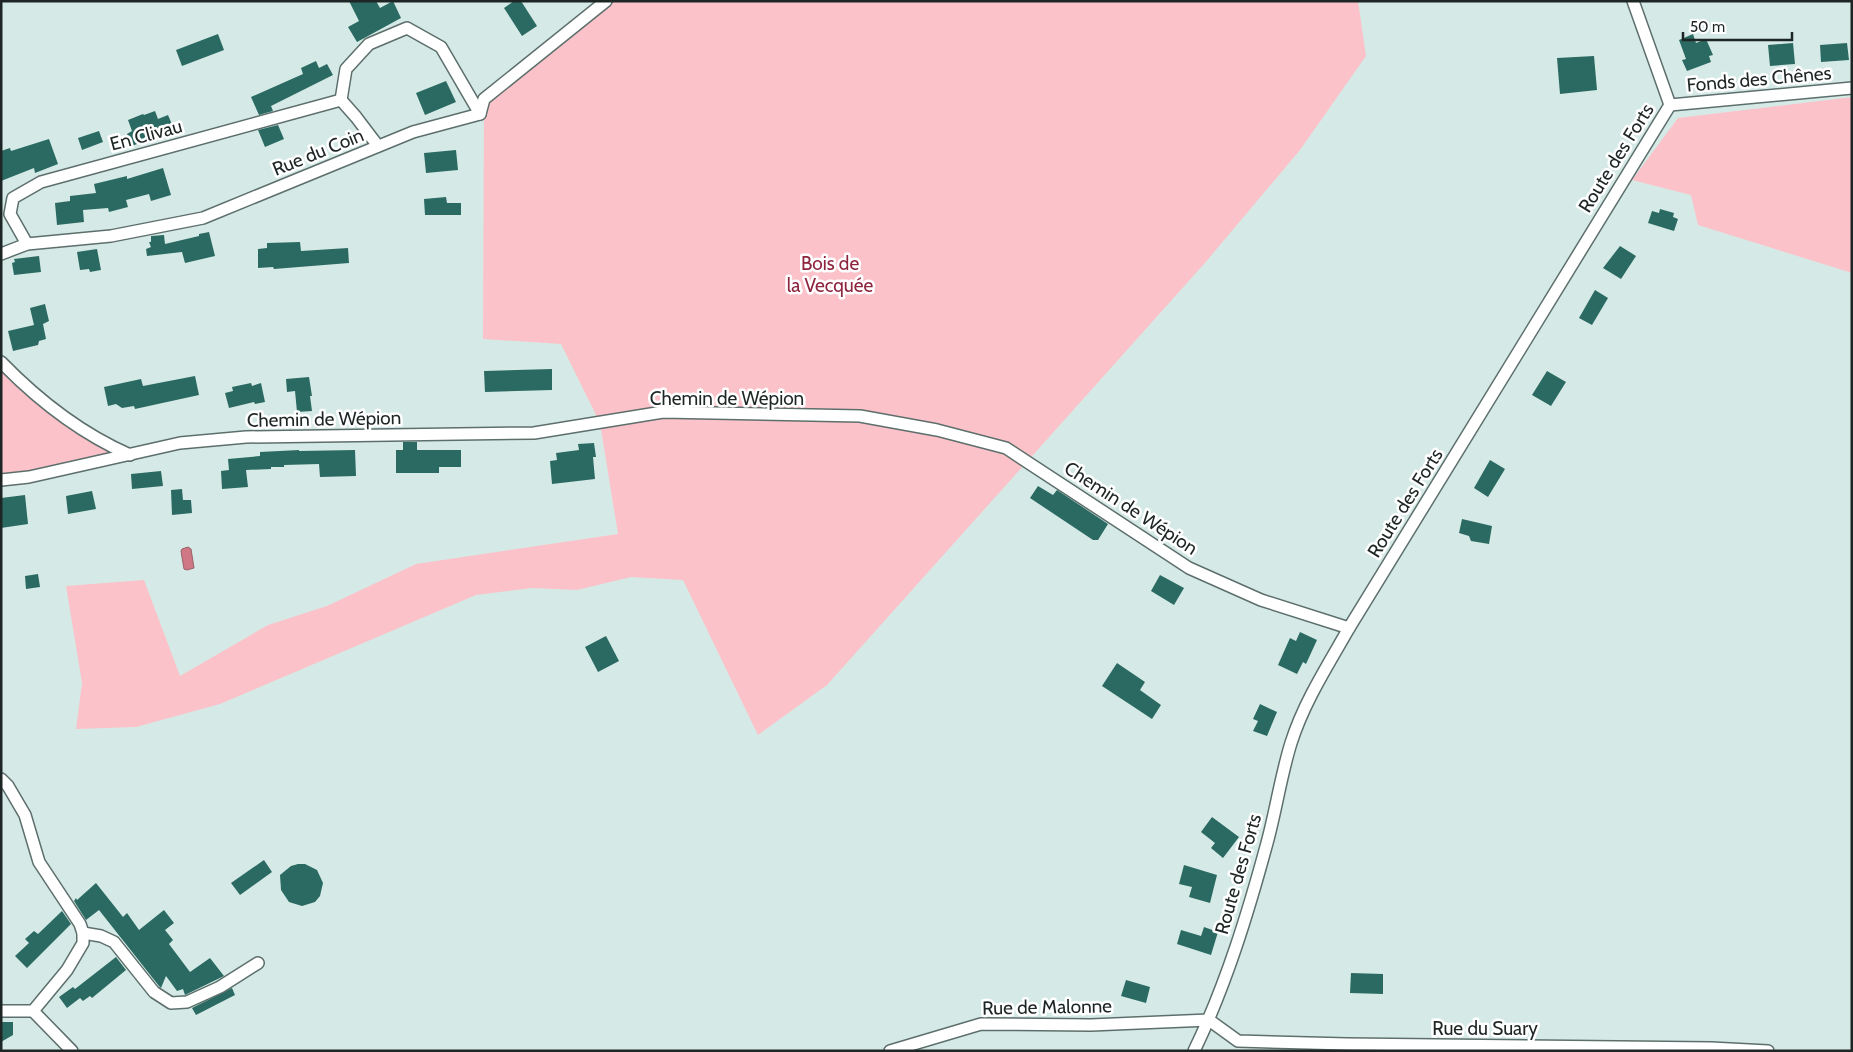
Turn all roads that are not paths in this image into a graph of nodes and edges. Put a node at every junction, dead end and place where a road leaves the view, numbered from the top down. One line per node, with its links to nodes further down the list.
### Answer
1 (606, 1): 6 (street)
2 (1633, 1): 5 (street, Route des Forts)
3 (1852, 88): 5 (street, Fonds des Chênes)
4 (341, 100): 6 (street); 7 (street); 8 (street, En Clivau)
5 (1670, 105): 13 (street, Route des Forts)
6 (480, 114): 7 (street, Rue du Coin)
7 (378, 146): 8 (street, Rue du Coin)
8 (27, 244): 9 (street, Rue du Coin)
9 (1, 254)
10 (1, 362): 11 (street)
11 (130, 455): 12 (street, Chemin de Wépion); 13 (street, Chemin de Wépion)
12 (1, 480)
13 (1349, 628): 19 (street, Route des Forts)
14 (1, 779): 15 (street)
15 (83, 933): 16 (street); 18 (street)
16 (258, 964)
17 (1, 1011): 18 (street)
18 (33, 1011): 21 (street)
19 (1209, 1020): 20 (street, Rue du Suary); 22 (street, Rue de Malonne); 23 (street, Route des Forts)
20 (1711, 1049): 24 (street, Rue du Suary)
21 (72, 1051)
22 (890, 1051)
23 (1194, 1051)
24 (1768, 1051)

